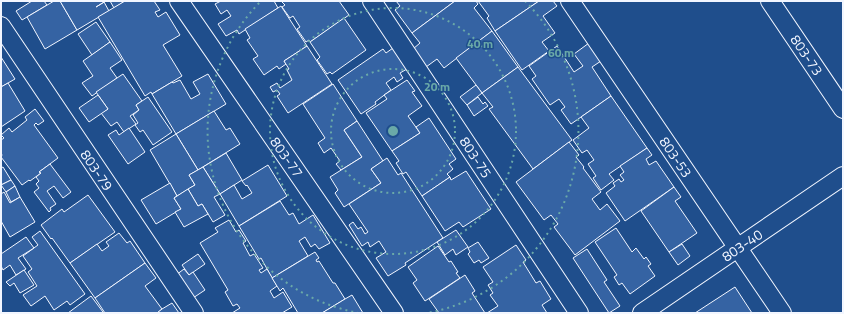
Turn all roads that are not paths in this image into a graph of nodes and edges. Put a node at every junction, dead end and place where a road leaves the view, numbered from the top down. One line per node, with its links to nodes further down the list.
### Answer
1 (179, 1): 10 (street, 803-77)
2 (372, 1): 11 (street, 803-75)
3 (570, 1): 8 (street, 803-53)
4 (770, 1): 6 (street, 803-73)
5 (1, 26): 9 (street, 803-79)
6 (843, 109)
7 (843, 176): 8 (street, 803-40)
8 (738, 248): 12 (street, 803-40); 13 (street, 803-53)
9 (194, 313)
10 (394, 313)
11 (579, 313)
12 (642, 313)
13 (782, 313)

